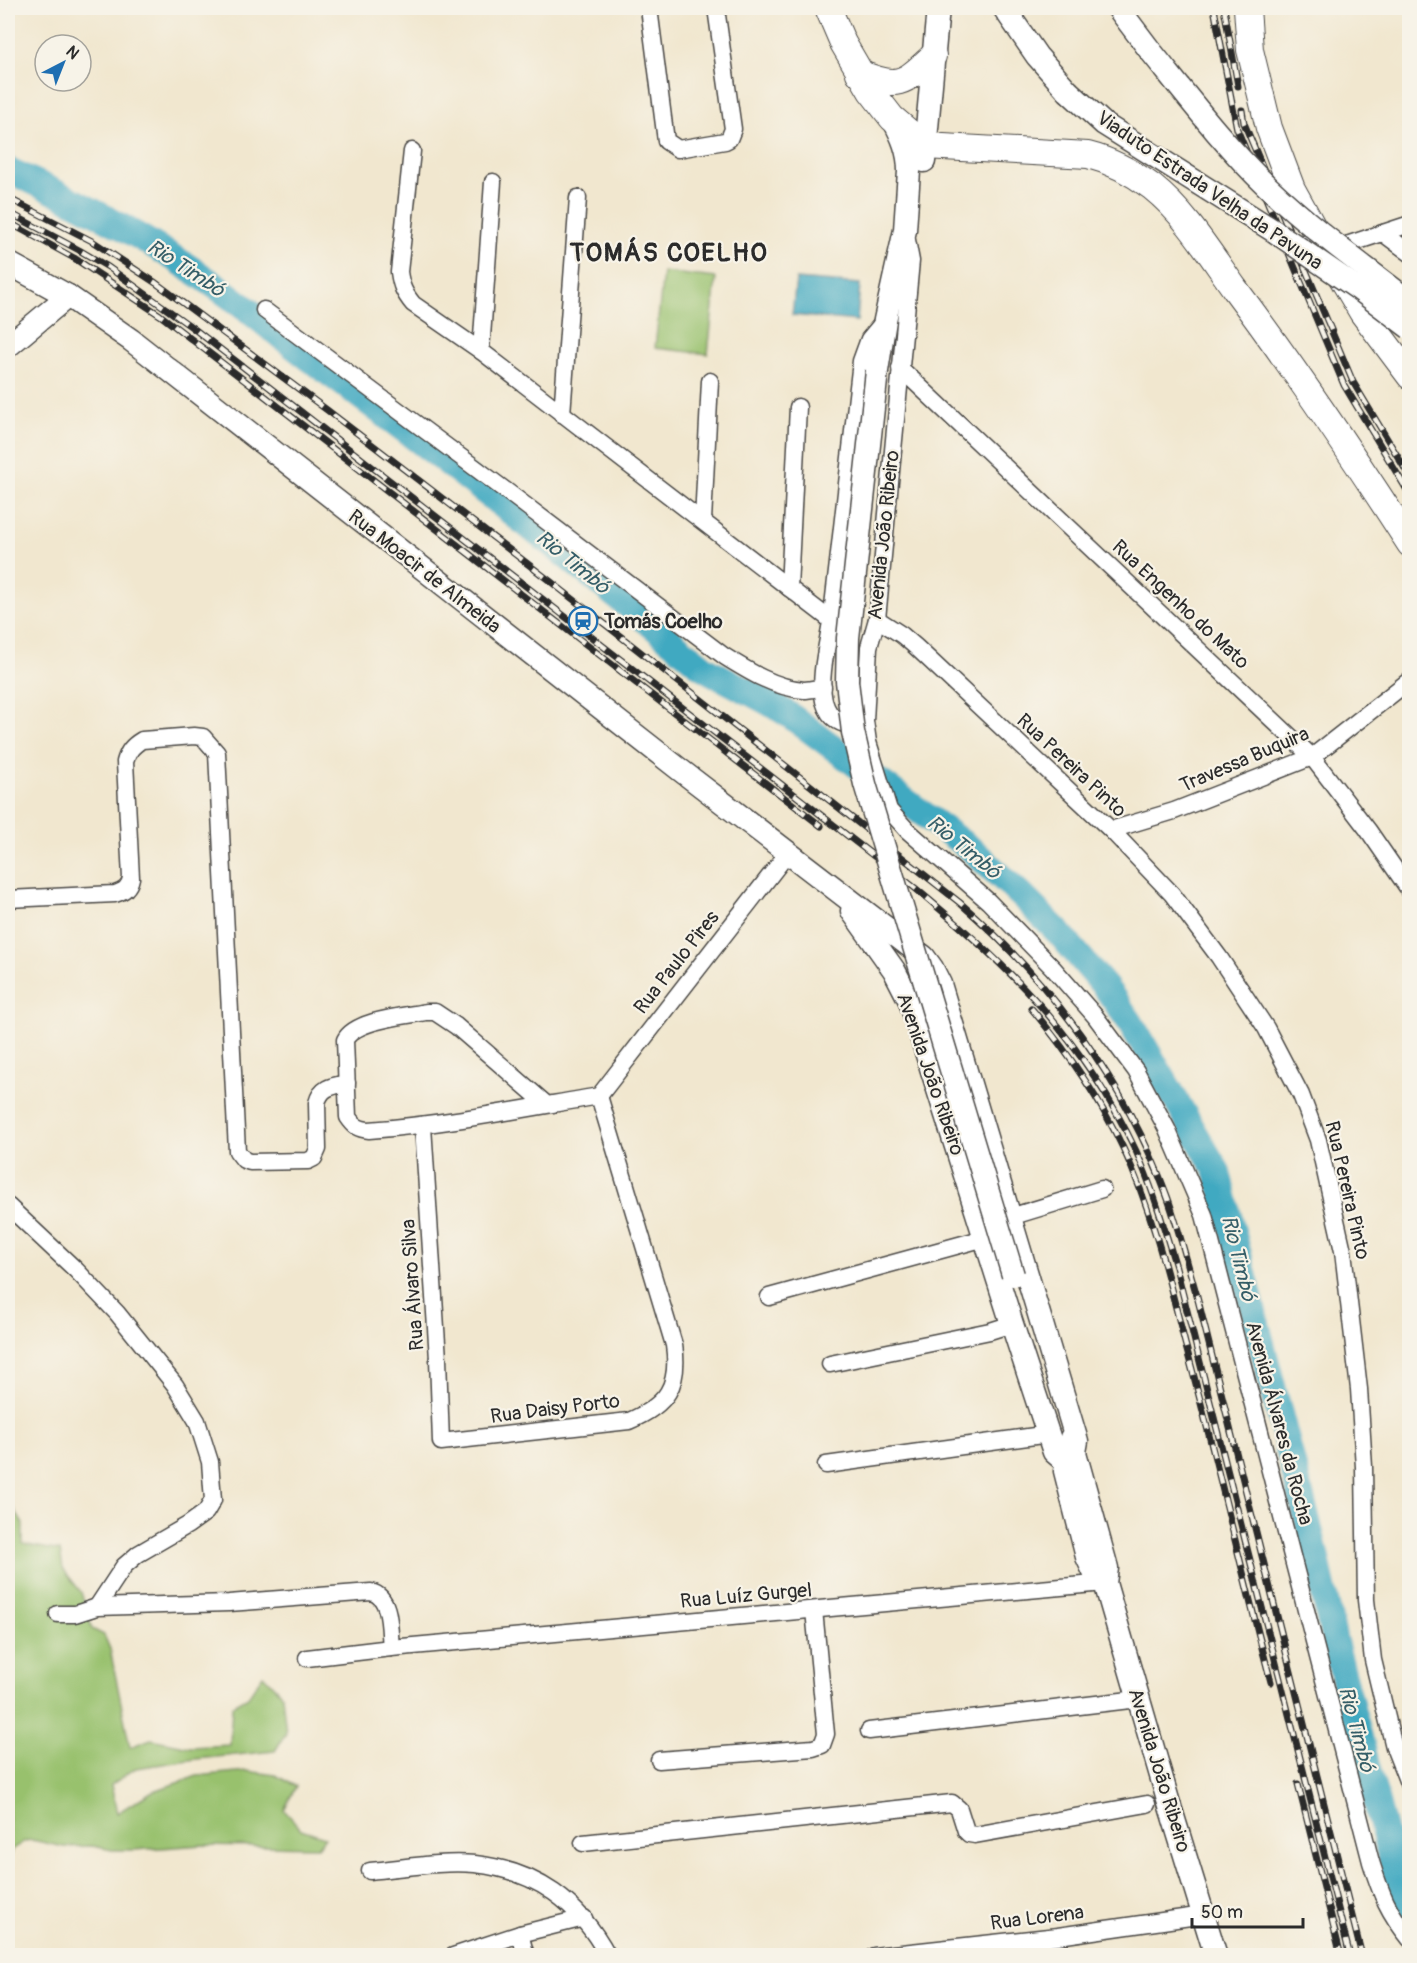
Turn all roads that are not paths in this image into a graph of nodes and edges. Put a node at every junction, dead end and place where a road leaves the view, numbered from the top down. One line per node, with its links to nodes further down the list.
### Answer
1 (648, 8): 2 (street)
2 (716, 8)
3 (828, 8): 9 (main road)
4 (938, 8): 8 (main road, Avenida João Ribeiro)
5 (1004, 8): 25 (main road, Viaduto Estrada Velha da Pavuna, bridge)
6 (1118, 8): 22 (main road, Viaduto Estrada Velha da Pavuna, bridge)
7 (1247, 8): 18 (main road)
8 (933, 56): 9 (main road); 11 (main road, Avenida João Ribeiro)
9 (859, 73): 10 (main road)
10 (893, 118): 11 (main road); 16 (main road, Avenida João Ribeiro)
11 (925, 146): 16 (main road, Avenida João Ribeiro); 34 (main road)
12 (412, 151): 27 (street)
13 (493, 182): 27 (street)
14 (578, 198): 32 (street)
15 (1410, 224): 17 (street)
16 (905, 230): 24 (main road, Avenida João Ribeiro); 28 (street, Avenida João Ribeiro)
17 (1383, 233): 18 (street); 19 (street)
18 (1326, 251): 29 (main road)
19 (1410, 253)
20 (8, 263): 21 (main road, Rua Moacir de Almeida)
21 (68, 296): 26 (main road); 44 (main road, Rua Moacir de Almeida)
22 (1410, 302)
23 (264, 310): 39 (street)
24 (885, 320): 37 (street); 61 (main road, Avenida João Ribeiro, bridge)
25 (1410, 328)
26 (8, 346)
27 (482, 351): 32 (street)
28 (900, 368): 36 (street, Avenida João Ribeiro); 41 (street, Rua Engenho do Mato)
29 (1410, 376)
30 (710, 381): 33 (street)
31 (798, 407): 35 (street)
32 (562, 414): 33 (street)
33 (704, 521): 35 (street)
34 (1410, 544)
35 (789, 588): 37 (street)
36 (877, 620): 40 (street, Avenida João Ribeiro); 43 (street, Rua Pereira Pinto)
37 (832, 621): 39 (street)
38 (1410, 680): 41 (street, Travessa Buquira)
39 (823, 687): 40 (street)
40 (865, 721): 42 (street, Avenida João Ribeiro)
41 (1312, 757): 43 (street, Travessa Buquira); 46 (street, Rua Engenho do Mato)
42 (907, 830): 79 (street, Avenida Álvares da Rocha)
43 (1111, 830): 72 (street, Rua Pereira Pinto)
44 (787, 854): 45 (main road, Rua Moacir de Almeida); 49 (street, Rua Paulo Pires)
45 (836, 891): 54 (main road, Avenida João Ribeiro); 55 (main road, Avenida João Ribeiro)
46 (1410, 891)
47 (8, 898): 48 (street)
48 (347, 1083): 50 (street); 51 (street)
49 (599, 1096): 50 (street); 60 (street, Rua Daisy Porto)
50 (547, 1105): 51 (street)
51 (423, 1126): 60 (street, Rua Álvaro Silva)
52 (1102, 1189): 54 (street)
53 (8, 1206): 64 (street)
54 (1010, 1217): 61 (main road, Avenida João Ribeiro)
55 (985, 1238): 56 (street); 57 (main road, Avenida João Ribeiro)
56 (769, 1296)
57 (1012, 1324): 58 (street); 59 (main road, Avenida João Ribeiro)
58 (830, 1364)
59 (1049, 1434): 61 (main road, Avenida João Ribeiro); 62 (street)
60 (441, 1442)
61 (1068, 1455): 63 (main road, Avenida João Ribeiro)
62 (826, 1465)
63 (1105, 1584): 65 (street, Rua Luíz Gurgel); 69 (main road, Avenida João Ribeiro)
64 (97, 1607): 66 (street); 67 (street)
65 (814, 1610): 67 (street, Rua Luíz Gurgel); 71 (street)
66 (58, 1614)
67 (391, 1648): 68 (street, Rua Luíz Gurgel)
68 (307, 1658)
69 (1138, 1700): 70 (street); 73 (main road, Avenida João Ribeiro)
70 (869, 1731)
71 (659, 1760)
72 (1410, 1788)
73 (1159, 1802): 74 (street); 76 (main road, Avenida João Ribeiro)
74 (583, 1843)
75 (370, 1871): 77 (street)
76 (1204, 1915): 83 (street, Rua Lorena); 84 (main road, Avenida João Ribeiro)
77 (584, 1918): 78 (street); 82 (street)
78 (520, 1935): 80 (street); 81 (street)
79 (1410, 1939)
80 (453, 1956)
81 (526, 1956)
82 (608, 1956)
83 (874, 1956)
84 (1216, 1956)

